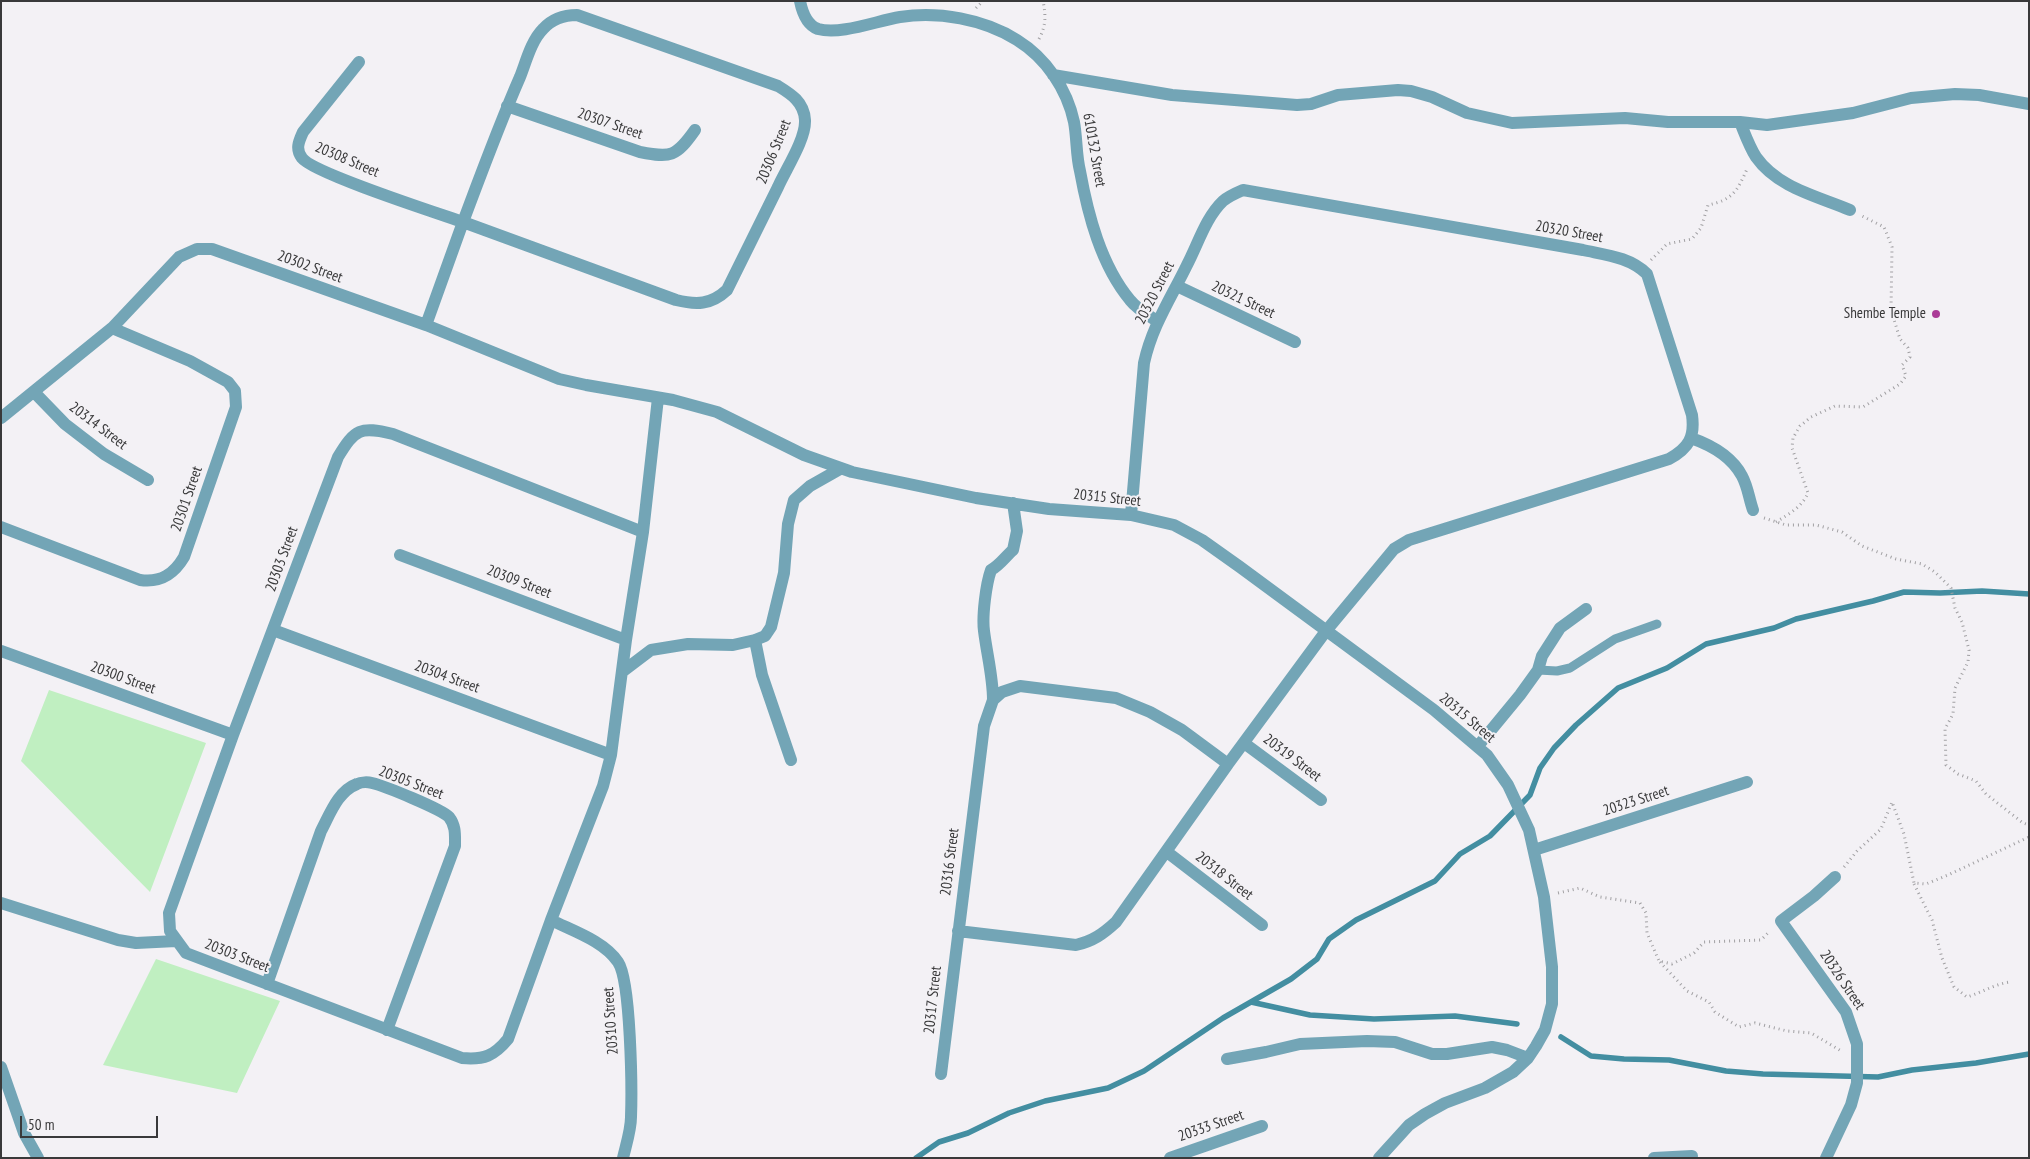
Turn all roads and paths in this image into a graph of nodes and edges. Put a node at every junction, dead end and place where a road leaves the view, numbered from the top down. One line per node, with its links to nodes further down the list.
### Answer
1 (800, 1): 5 (street, 610132 Street)
2 (1043, 1): 3 (path)
3 (1044, 29)
4 (359, 62): 12 (street, 20308 Street)
5 (1054, 75): 8 (street); 15 (street, 610132 Street)
6 (2029, 104): 8 (street)
7 (507, 106): 9 (street, 20307 Street); 12 (street, 20306 Street); 12 (street, 20306 Street)
8 (1740, 122): 10 (street)
9 (694, 130)
10 (1748, 143): 11 (street); 13 (path)
11 (1850, 210): 28 (path)
12 (463, 222): 16 (street, 20306 Street)
13 (1644, 271): 14 (street, 20320 Street); 22 (street)
14 (1177, 286): 15 (street, 20320 Street); 18 (street, 20321 Street)
15 (1157, 321): 27 (street, 20320 Street)
16 (426, 325): 17 (street, 20302 Street); 20 (street, 20302 Street)
17 (112, 328): 19 (street, 20302 Street); 29 (street, 20301 Street)
18 (1295, 342)
19 (34, 392): 21 (street, 20302 Street); 24 (street, 20314 Street)
20 (658, 398): 23 (street, 20315 Street); 30 (street, 20303 Street)
21 (1, 418)
22 (1691, 438): 26 (street); 35 (street)
23 (840, 469): 25 (street, 20315 Street); 37 (street)
24 (148, 480)
25 (1013, 503): 27 (street, 20315 Street); 41 (street)
26 (1753, 510): 28 (path)
27 (1131, 515): 35 (street, 20315 Street)
28 (1776, 522): 50 (path)
29 (1, 527)
30 (643, 532): 34 (street, 20303 Street); 36 (street, 20303 Street)
31 (400, 555): 36 (street, 20309 Street)
32 (1586, 609): 39 (street)
33 (1657, 624): 39 (lane)
34 (273, 630): 42 (street, 20303 Street); 45 (street, 20304 Street)
35 (1326, 631): 43 (street); 44 (street, 20315 Street)
36 (626, 640): 40 (street, 20303 Street)
37 (755, 640): 40 (street); 46 (street)
38 (1, 651): 42 (street, 20300 Street)
39 (1538, 670): 44 (street)
40 (622, 672): 45 (street, 20303 Street)
41 (993, 700): 47 (street); 61 (street, 20316 Street)
42 (233, 735): 62 (street, 20303 Street)
43 (1244, 743): 47 (street); 49 (street, 20319 Street)
44 (1478, 746): 52 (street, 20315 Street)
45 (611, 755): 58 (street, 20303 Street)
46 (792, 760)
47 (1228, 764): 53 (street)
48 (1747, 782): 52 (street, 20323 Street)
49 (1321, 800)
50 (2029, 825)
51 (2029, 837): 55 (path)
52 (1534, 850): 56 (street)
53 (1167, 852): 60 (street, 20318 Street); 61 (street)
54 (1835, 877): 55 (path); 59 (street)
55 (1914, 883): 64 (path)
56 (1544, 897): 63 (path); 67 (street)
57 (1, 903): 62 (street)
58 (551, 920): 66 (street, 20303 Street); 75 (street, 20310 Street)
59 (1781, 920): 63 (path); 69 (street, 20326 Street)
60 (1262, 925)
61 (958, 931): 71 (street, 20317 Street)
62 (176, 941): 65 (street, 20303 Street)
63 (1659, 962): 69 (path)
64 (2010, 982)
65 (267, 984): 66 (street, 20303 Street); 66 (street, 20305 Street)
66 (387, 1030)
67 (1528, 1058): 68 (street); 77 (street)
68 (1227, 1059)
69 (1858, 1062): 79 (street, 20326 Street)
70 (1, 1067): 74 (street)
71 (941, 1074)
72 (1262, 1126): 76 (street, 20333 Street)
73 (1692, 1156): 78 (street)
74 (38, 1158)
75 (623, 1158)
76 (1170, 1158)
77 (1379, 1158)
78 (1654, 1158)
79 (1826, 1158)

